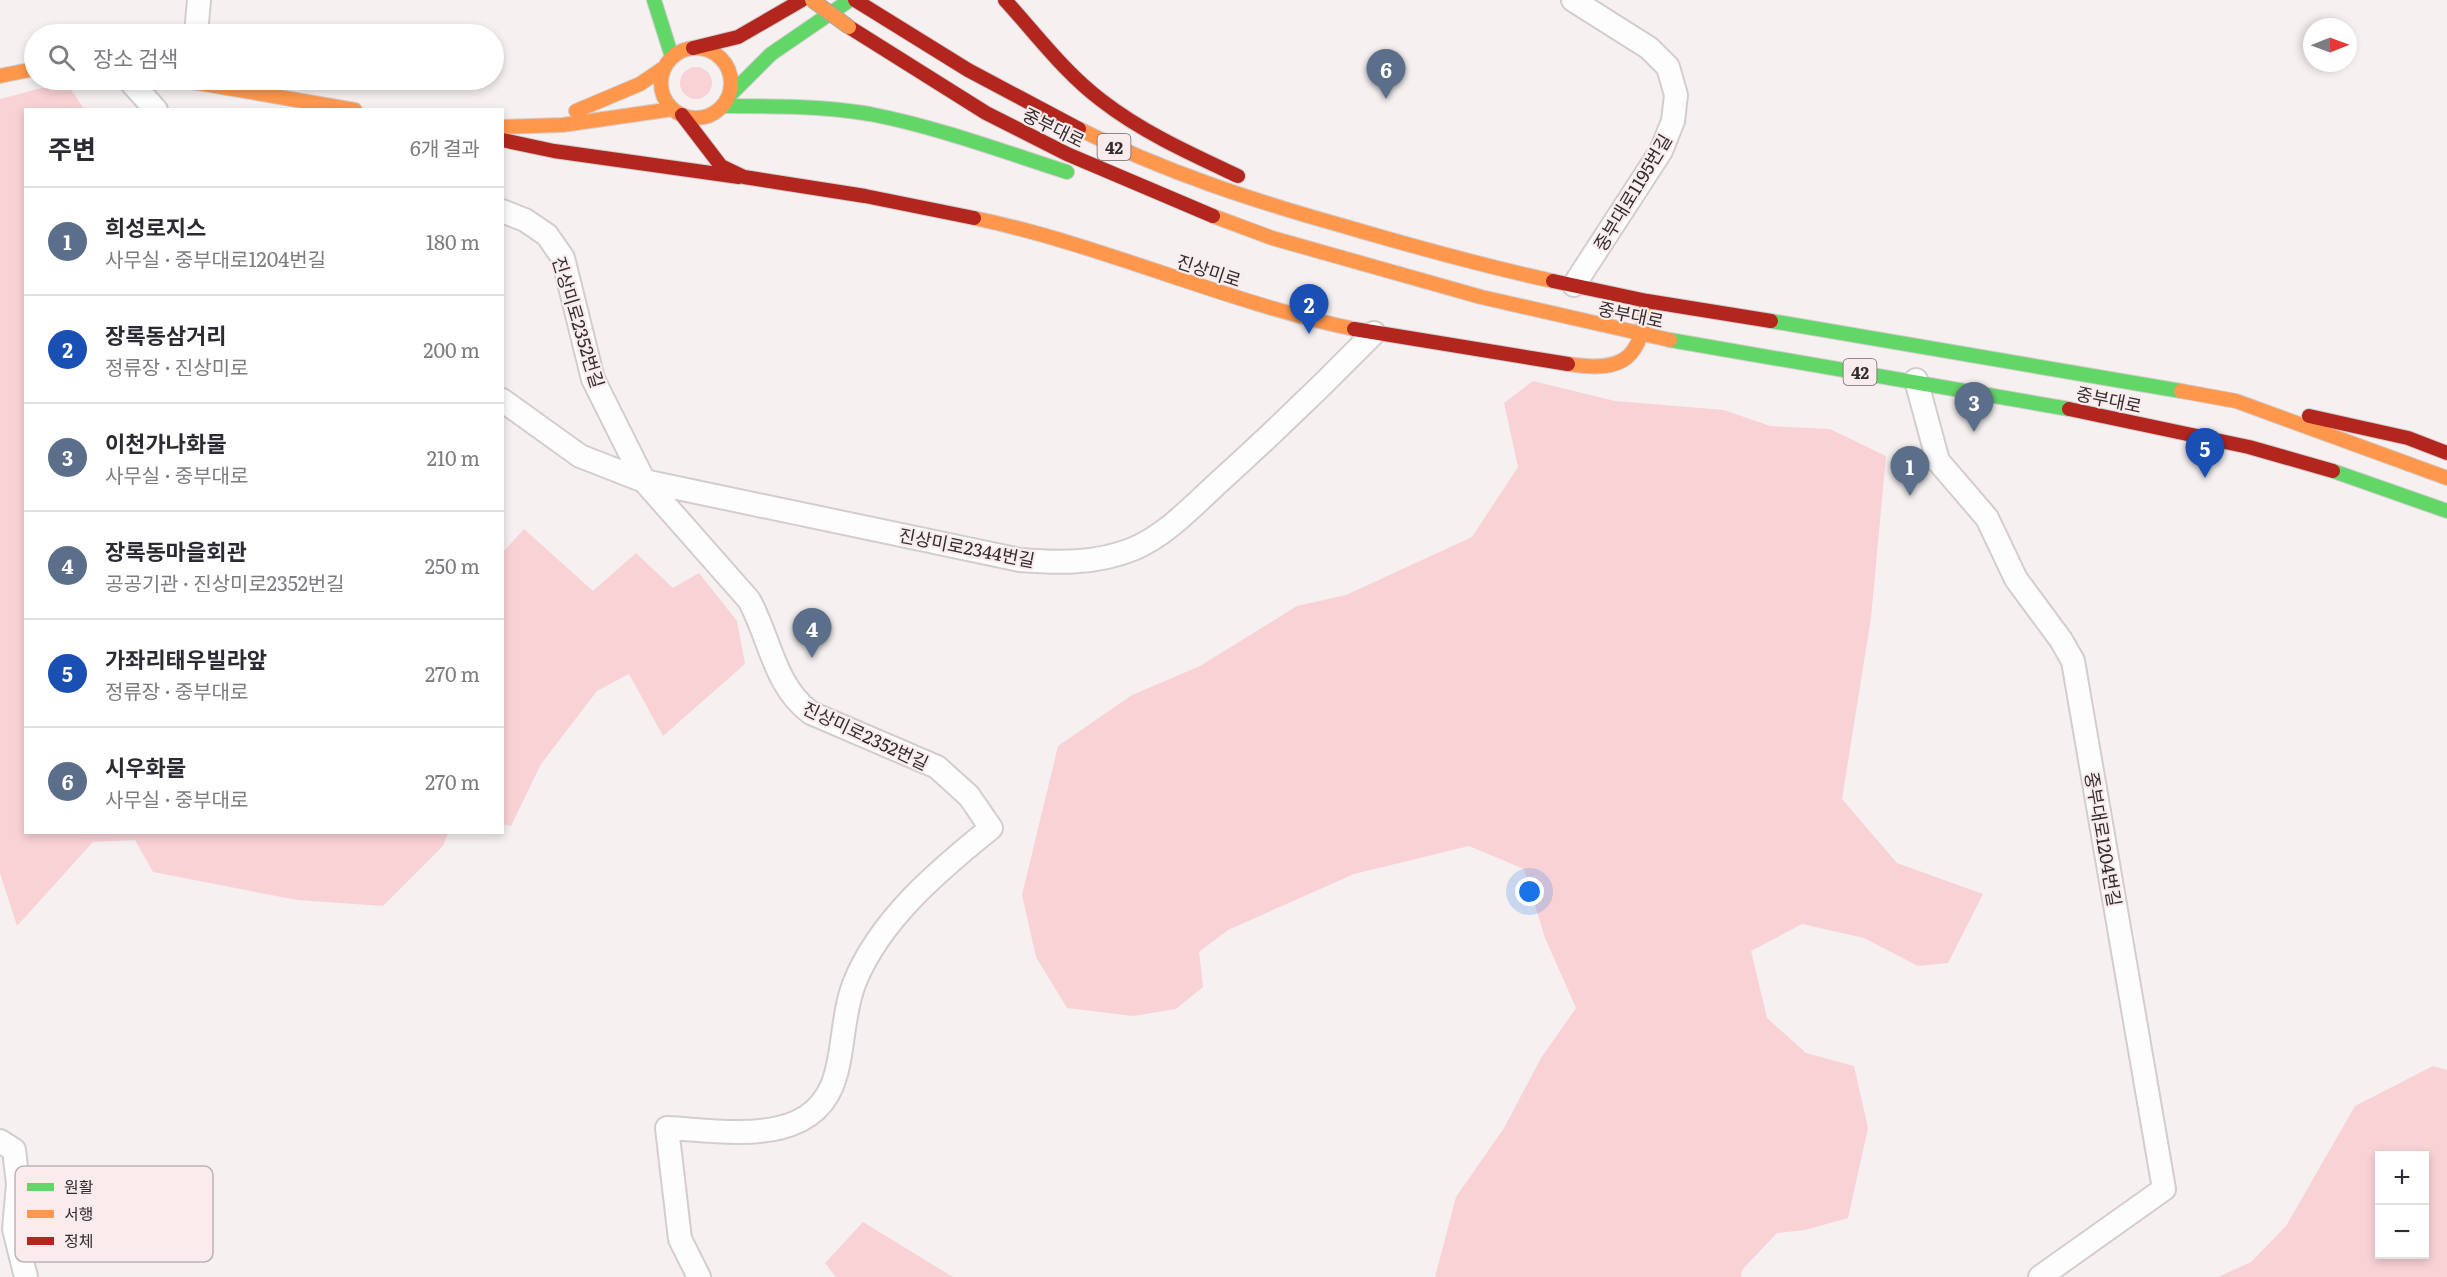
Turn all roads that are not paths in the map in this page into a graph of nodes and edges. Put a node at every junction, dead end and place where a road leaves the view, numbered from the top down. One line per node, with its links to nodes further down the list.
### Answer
1 (200, 0): 9 (street)
2 (654, 0): 11 (main road)
3 (802, 0): 10 (main road)
4 (812, 0): 27 (main road, 중부대로 / 42, bridge)
5 (849, 0): 16 (main road)
6 (855, 0): 26 (main road, 중부대로 / 42)
7 (1005, 0): 26 (main road)
8 (1573, 0): 28 (street, 중부대로1195번길)
9 (197, 24)
10 (693, 48): 11 (main road); 16 (main road)
11 (669, 62): 19 (main road); 20 (main road)
12 (24, 71): 13 (main road)
13 (0, 76)
14 (138, 90): 18 (street)
15 (241, 90): 17 (main road)
16 (723, 105): 19 (main road); 23 (main road); 27 (main road)
17 (332, 107)
18 (154, 108)
19 (677, 112): 20 (main road); 23 (main road)
20 (523, 126): 21 (main road)
21 (504, 127)
22 (504, 140): 24 (main road)
23 (721, 166): 24 (main road, 진상미로)
24 (744, 177): 30 (main road, 진상미로)
25 (504, 212): 37 (street, 진상미로2352번길)
26 (1377, 237): 28 (main road, 중부대로 / 42)
27 (1272, 238): 31 (main road, 중부대로 / 42)
28 (1574, 285): 29 (main road, 중부대로 / 42)
29 (1647, 301): 31 (main road, 진상미로); 33 (main road, 중부대로 / 42)
30 (1374, 333): 31 (main road, 진상미로); 37 (street, 진상미로2344번길)
31 (1643, 336): 32 (main road, 중부대로 / 42)
32 (1916, 381): 38 (main road, 중부대로 / 42); 46 (street, 중부대로1204번길)
33 (2236, 400): 35 (main road); 36 (main road, 중부대로 / 42)
34 (504, 401): 37 (street, 진상미로2344번길)
35 (2447, 453)
36 (2447, 478)
37 (644, 481): 45 (street, 진상미로2352번길)
38 (2447, 511)
39 (0, 1141): 40 (street)
40 (16, 1166)
41 (15, 1218): 42 (street)
42 (15, 1233)
43 (22, 1262): 44 (street)
44 (26, 1277)
45 (699, 1277)
46 (2040, 1277)

